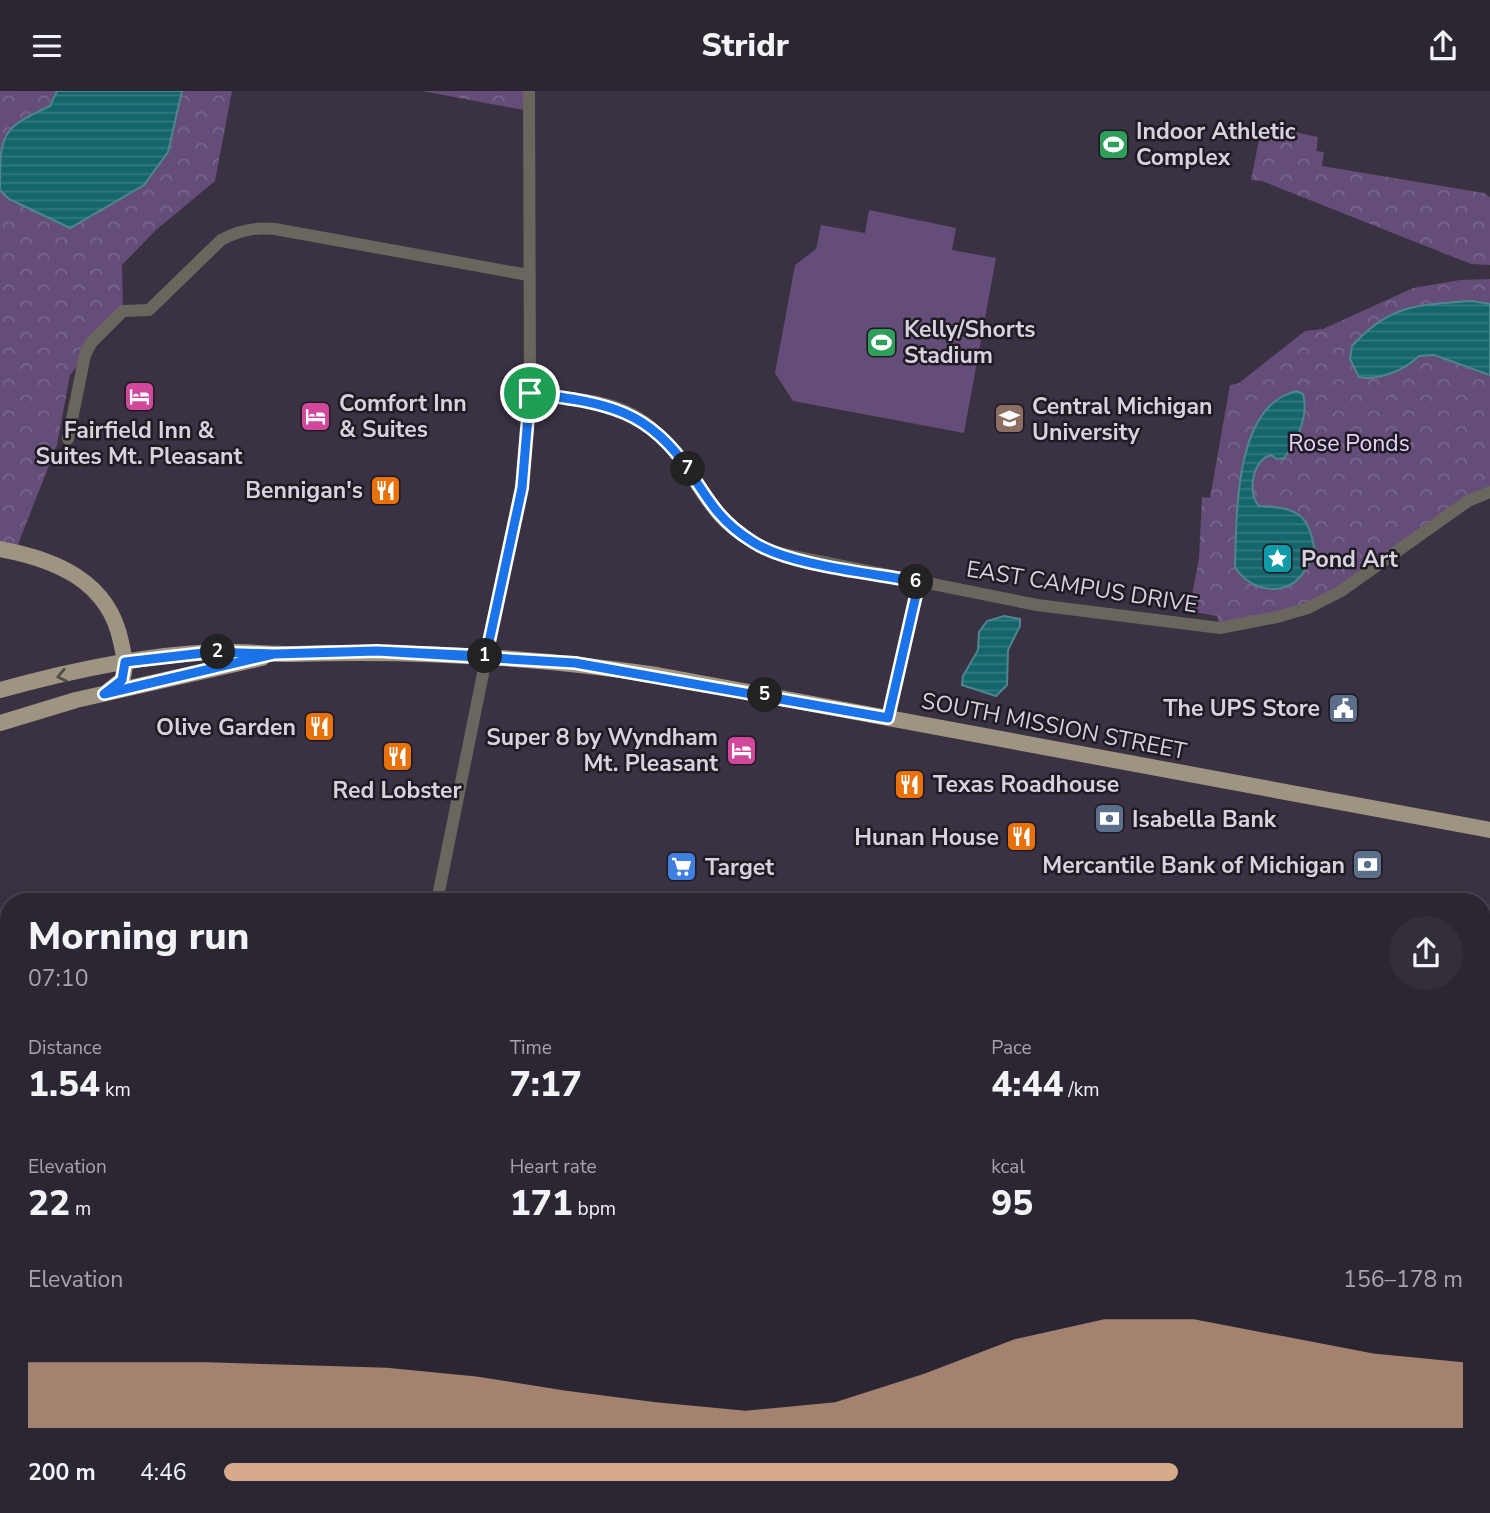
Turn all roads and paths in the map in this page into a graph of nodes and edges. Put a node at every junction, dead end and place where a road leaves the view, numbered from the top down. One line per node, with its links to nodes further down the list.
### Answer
1 (529, 91): 2 (street)
2 (528, 275): 3 (street); 4 (street)
3 (530, 393): 7 (street, EAST CAMPUS DRIVE); 9 (street)
4 (68, 439)
5 (1490, 492): 7 (street, EAST CAMPUS DRIVE)
6 (0, 549): 10 (main road)
7 (919, 582): 13 (street)
8 (274, 654): 9 (main road, SOUTH MISSION STREET); 10 (main road, SOUTH MISSION STREET); 12 (main road, SOUTH MISSION STREET)
9 (486, 656): 13 (main road, SOUTH MISSION STREET); 16 (street)
10 (125, 662): 11 (main road, SOUTH MISSION STREET, one-way to 11); 12 (main road)
11 (0, 690)
12 (104, 694): 14 (main road, SOUTH MISSION STREET)
13 (888, 718): 15 (main road, SOUTH MISSION STREET)
14 (0, 723)
15 (1490, 830)
16 (439, 893)

